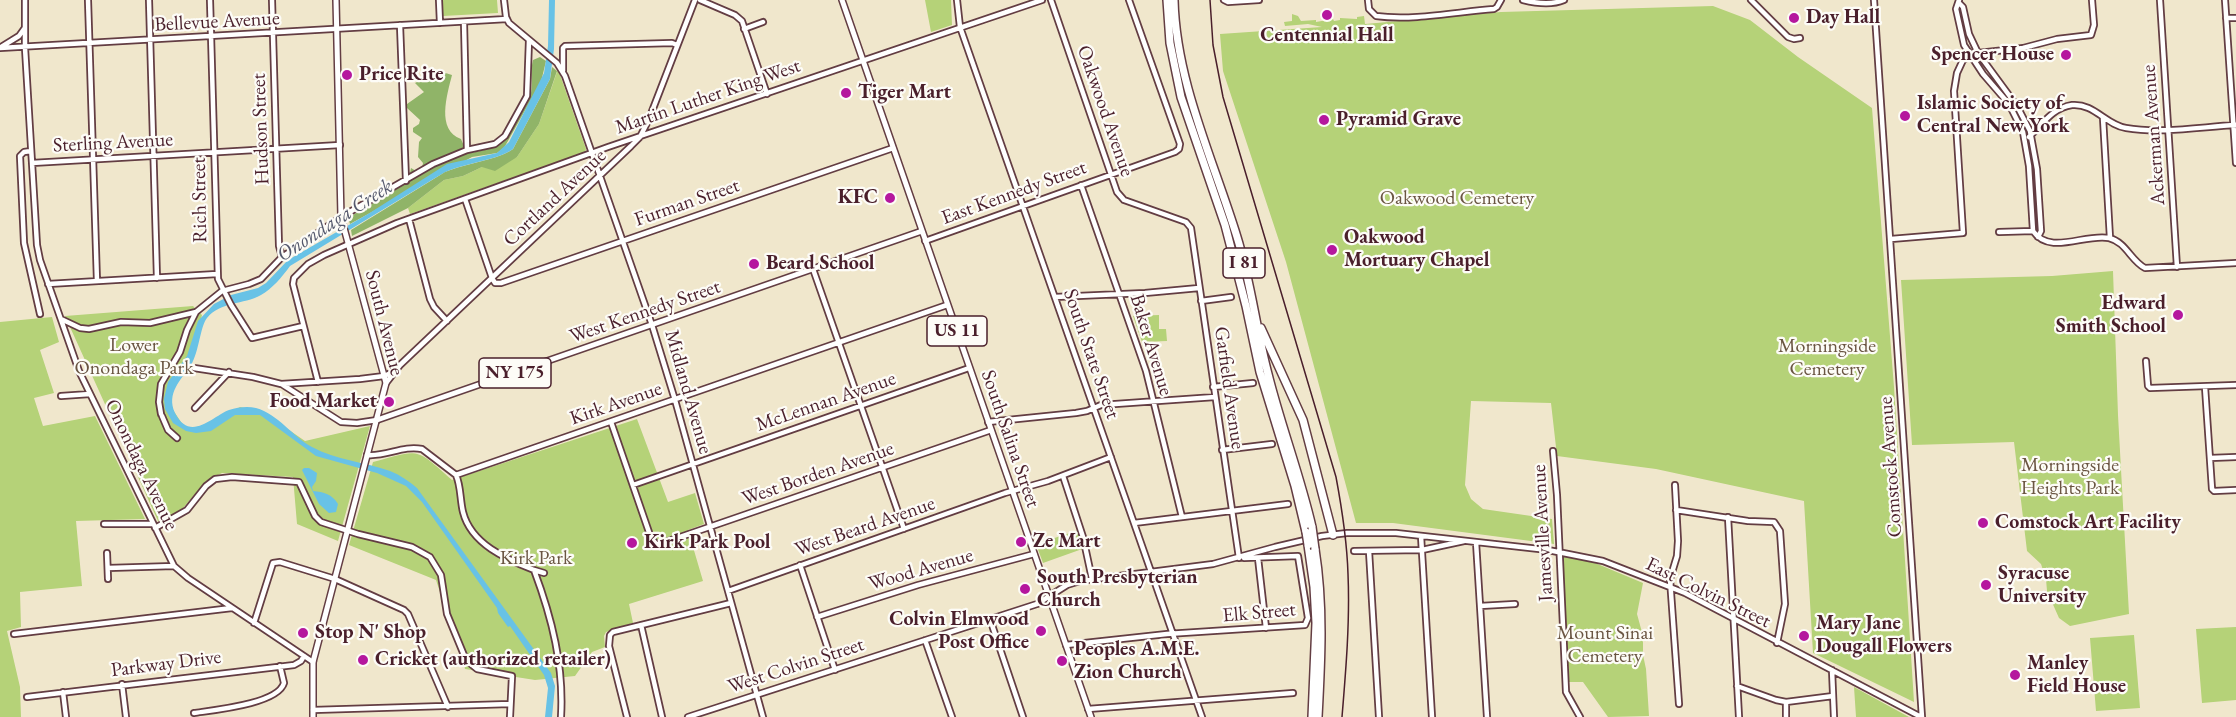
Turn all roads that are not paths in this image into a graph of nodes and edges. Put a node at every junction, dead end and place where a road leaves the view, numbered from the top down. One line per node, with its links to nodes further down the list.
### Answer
1 (25, 0): 38 (street, Onondaga Avenue)
2 (88, 0): 46 (street)
3 (149, 0): 45 (street)
4 (210, 0): 42 (street, Rich Street)
5 (272, 0): 41 (street, Hudson Street)
6 (336, 0): 40 (main road, South Avenue)
7 (439, 0): 35 (street)
8 (504, 0): 32 (street)
9 (695, 0): 47 (street, Cortland Avenue)
10 (700, 0): 39 (street)
11 (842, 0): 52 (main road, South Salina Street / US 11)
12 (957, 0): 37 (street, South State Street)
13 (1042, 0): 37 (street, Martin Luther King West)
14 (1051, 0): 72 (street, Oakwood Avenue)
15 (1129, 0): 72 (street, East Kennedy Street)
16 (1167, 0): 165 (highway, I 81)
17 (1174, 0): 109 (highway, I 81)
18 (1224, 0): 19 (street)
19 (1259, 0)
20 (1368, 0): 21 (street)
21 (1501, 0)
22 (1522, 0): 23 (street)
23 (1564, 0)
24 (1751, 0): 43 (street)
25 (1874, 0): 86 (street, Comstock Avenue)
26 (2092, 0): 50 (street)
27 (2160, 0): 57 (street, Ackerman Avenue)
28 (2225, 0): 30 (street)
29 (1959, 1): 50 (street); 51 (street)
30 (2226, 18): 31 (street); 56 (street)
31 (2236, 18)
32 (507, 19): 33 (street, Bellevue Avenue); 44 (street, Midland Avenue)
33 (464, 22): 35 (street, Bellevue Avenue); 64 (street)
34 (763, 22): 39 (street)
35 (440, 23): 36 (street, Bellevue Avenue)
36 (400, 25): 40 (street, Bellevue Avenue); 74 (street)
37 (960, 27): 52 (street, Martin Luther King West); 77 (street, South State Street)
38 (24, 29): 48 (street); 49 (street, Onondaga Avenue)
39 (744, 29): 54 (street)
40 (337, 30): 41 (street, Bellevue Avenue); 61 (main road, South Avenue)
41 (273, 33): 42 (street, Bellevue Avenue); 63 (street, Hudson Street)
42 (211, 37): 45 (street, Bellevue Avenue); 66 (street, Rich Street)
43 (1800, 38)
44 (529, 39): 53 (street, Midland Avenue); 64 (street)
45 (150, 40): 46 (street, Bellevue Avenue); 68 (street)
46 (90, 44): 49 (street, Bellevue Avenue); 69 (street)
47 (677, 45): 53 (street); 58 (street, Cortland Avenue)
48 (0, 48): 49 (street, Bellevue Avenue)
49 (25, 48): 65 (street, Onondaga Avenue)
50 (1978, 53): 51 (street); 59 (street)
51 (1970, 56): 60 (street); 86 (street)
52 (862, 60): 54 (street, Martin Luther King West); 62 (main road, South Salina Street / US 11)
53 (563, 71): 67 (street, Midland Avenue)
54 (767, 94): 58 (street, Martin Luther King West)
55 (2103, 118): 57 (street); 59 (street); 85 (street)
56 (2235, 125): 57 (street); 71 (street)
57 (2169, 129): 92 (street, Ackerman Avenue)
58 (640, 136): 67 (street, Martin Luther King West); 73 (street, Cortland Avenue)
59 (2031, 136): 60 (street); 84 (street)
60 (2025, 141): 82 (street)
61 (340, 145): 63 (street, Sterling Avenue); 79 (main road, South Avenue)
62 (893, 148): 81 (main road, South Salina Street / US 11); 87 (street, Furman Street)
63 (277, 149): 66 (street, Sterling Avenue); 90 (street, Hudson Street)
64 (468, 150): 74 (street)
65 (31, 151): 70 (street, Onondaga Avenue); 107 (street)
66 (214, 153): 68 (street, Sterling Avenue); 94 (street, Rich Street)
67 (592, 153): 73 (street, Midland Avenue); 76 (street, Martin Luther King West)
68 (153, 155): 69 (street, Sterling Avenue); 95 (street)
69 (93, 159): 70 (street, Sterling Avenue); 97 (street)
70 (32, 163): 98 (street, Onondaga Avenue)
71 (2236, 163)
72 (1111, 174): 75 (street, East Kennedy Street); 80 (street, Oakwood Avenue)
73 (600, 177): 87 (street, Midland Avenue); 96 (street, Cortland Avenue)
74 (406, 181): 79 (street)
75 (1081, 185): 77 (street, East Kennedy Street); 101 (street, Baker Avenue)
76 (465, 199): 78 (street, Martin Luther King West); 96 (street)
77 (1023, 206): 88 (street, East Kennedy Street); 102 (street, South State Street)
78 (409, 219): 89 (street, Martin Luther King West); 110 (street)
79 (342, 220): 89 (main road, South Avenue); 90 (street)
80 (1188, 223): 99 (street, Garfield Avenue)
81 (922, 231): 88 (main road, South Salina Street / US 11); 93 (main road, West Kennedy Street / NY 175)
82 (2033, 231): 83 (street); 84 (street)
83 (1999, 232)
84 (2038, 237): 85 (street)
85 (2110, 238): 92 (street)
86 (1891, 239): 252 (street, Comstock Avenue)
87 (623, 241): 96 (street, Furman Street); 111 (street, Midland Avenue)
88 (925, 241): 105 (main road, South Salina Street / US 11)
89 (349, 245): 112 (street, Martin Luther King West); 119 (main road, South Avenue)
90 (282, 257): 100 (street)
91 (2236, 263): 92 (street)
92 (2178, 267)
93 (813, 269): 111 (main road, West Kennedy Street / NY 175); 113 (street)
94 (217, 274): 95 (street); 100 (street, Rich Street)
95 (157, 278): 97 (street)
96 (492, 278): 110 (street, Cortland Avenue)
97 (96, 281): 98 (street)
98 (48, 284): 108 (street, Onondaga Avenue)
99 (1199, 288): 101 (street); 104 (street, Garfield Avenue)
100 (223, 293): 106 (street); 112 (street, Rich Street)
101 (1120, 294): 102 (street); 131 (street, Baker Avenue)
102 (1055, 297): 134 (street, South State Street)
103 (1231, 297): 104 (street)
104 (1201, 302): 125 (street, Garfield Avenue)
105 (947, 305): 113 (street, Kirk Avenue); 116 (main road, South Salina Street / US 11)
106 (196, 312): 108 (street); 139 (street)
107 (40, 314)
108 (61, 319): 127 (street, Onondaga Avenue)
109 (1256, 319): 165 (highway, I 81); 167 (highway)
110 (447, 321): 118 (street, Cortland Avenue)
111 (652, 325): 130 (street, Midland Avenue); 135 (main road, West Kennedy Street / NY 175)
112 (303, 326): 120 (street)
113 (840, 342): 130 (street, Kirk Avenue); 132 (street)
114 (2146, 361): 126 (street)
115 (194, 368): 117 (street)
116 (969, 368): 132 (street, McLennan Avenue); 137 (main road, South Salina Street / US 11)
117 (229, 372): 123 (street); 133 (street)
118 (393, 372): 119 (street); 121 (street, Cortland Avenue)
119 (384, 376): 120 (street); 121 (main road, South Avenue)
120 (318, 382): 123 (street)
121 (386, 383): 135 (main road, South Avenue)
122 (1253, 383): 125 (street)
123 (281, 384): 135 (street, West Kennedy Street)
124 (2236, 385): 126 (street)
125 (1213, 387): 129 (street, Garfield Avenue)
126 (2205, 387): 146 (street)
127 (90, 394): 128 (street); 162 (street, Onondaga Avenue)
128 (61, 396)
129 (1215, 397): 131 (street); 141 (street, Garfield Avenue)
130 (675, 400): 136 (street, Kirk Avenue); 147 (street, Midland Avenue)
131 (1154, 402): 134 (street); 158 (street, Baker Avenue)
132 (861, 406): 147 (street, McLennan Avenue); 148 (street)
133 (195, 408)
134 (1094, 408): 137 (street); 144 (street, South State Street)
135 (377, 420): 143 (main road, South Avenue)
136 (611, 422): 149 (street, Kirk Avenue); 151 (street)
137 (988, 422): 138 (main road, South Salina Street / US 11)
138 (991, 430): 148 (street, West Borden Avenue); 154 (main road, South Salina Street / US 11)
139 (177, 438)
140 (1272, 444): 141 (street)
141 (1222, 450): 157 (street, Garfield Avenue)
142 (1553, 451): 176 (street, Jamesville Avenue)
143 (367, 457): 149 (street); 166 (main road, South Avenue)
144 (1111, 457): 150 (street, West Beard Avenue); 160 (street, South State Street)
145 (2236, 457): 146 (street)
146 (2210, 458): 153 (street)
147 (693, 465): 151 (street, McLennan Avenue); 163 (street, Midland Avenue)
148 (883, 467): 163 (street, West Borden Avenue); 164 (street)
149 (456, 475): 185 (street)
150 (1062, 476): 154 (street, West Beard Avenue); 190 (street)
151 (633, 485): 163 (street, West Borden Avenue)
152 (1675, 485): 156 (street)
153 (2236, 490)
154 (1012, 491): 164 (street, West Beard Avenue); 178 (main road, South Salina Street / US 11)
155 (1288, 504): 157 (street)
156 (1676, 510): 159 (street); 191 (street)
157 (1231, 511): 158 (street); 180 (street, Garfield Avenue)
158 (1182, 517): 160 (street)
159 (1728, 517): 201 (street); 208 (street)
160 (1134, 523): 186 (street, South State Street)
161 (104, 524): 162 (street)
162 (154, 526): 166 (street); 183 (street, Onondaga Avenue)
163 (711, 528): 192 (street, Midland Avenue)
164 (904, 529): 182 (street, West Beard Avenue)
165 (1309, 530): 171 (highway, I 81, bridge)
166 (348, 531): 189 (main road, South Avenue); 224 (street)
167 (1334, 535): 168 (street, East Colvin Street); 172 (street, East Colvin Street)
168 (1421, 536): 169 (street, East Colvin Street); 173 (street)
169 (1466, 541): 170 (street, East Colvin Street); 173 (street, East Colvin Street)
170 (1476, 542): 176 (street, East Colvin Street); 196 (street)
171 (1312, 547): 243 (highway, I 81); 244 (highway, I 81)
172 (1269, 548): 179 (street); 180 (street, East Colvin Street)
173 (1422, 550): 175 (street, East Colvin Street); 246 (street)
174 (1354, 551): 175 (street, East Colvin Street)
175 (1369, 551): 245 (street)
176 (1559, 551): 191 (street, East Colvin Street); 248 (street, Jamesville Avenue)
177 (107, 553): 184 (street)
178 (1034, 554): 193 (main road, South Salina Street / US 11); 198 (street, Wood Avenue)
179 (1270, 557): 181 (street, East Colvin Street); 199 (street, East Colvin Street)
180 (1239, 558): 181 (street, East Colvin Street); 186 (street, East Colvin Street)
181 (1257, 558): 204 (street)
182 (800, 565): 192 (street, West Beard Avenue); 198 (street)
183 (174, 566): 184 (street); 197 (street, Onondaga Avenue)
184 (108, 567): 188 (street)
185 (534, 570): 187 (street); 234 (street)
186 (1152, 572): 190 (street, East Colvin Street); 206 (street, South State Street)
187 (544, 573)
188 (108, 579)
189 (335, 579): 202 (street); 211 (main road, South Avenue); 226 (street)
190 (1092, 579): 193 (street, East Colvin Street)
191 (1671, 587): 201 (street, East Colvin Street); 225 (street)
192 (728, 591): 194 (street, Midland Avenue)
193 (1049, 597): 200 (street, West Colvin Street); 209 (main road, South Salina Street / US 11)
194 (731, 603): 203 (street); 219 (street, Midland Avenue)
195 (1515, 604): 196 (street)
196 (1480, 606): 247 (street)
197 (232, 608): 202 (street, Onondaga Avenue); 205 (street)
198 (817, 617): 213 (street)
199 (1308, 618): 204 (street, Elk Street)
200 (990, 619): 207 (street, West Colvin Street); 240 (street)
201 (1734, 620): 208 (street, East Colvin Street); 216 (street)
202 (254, 623): 210 (street, Onondaga Avenue)
203 (641, 625): 235 (street); 236 (street)
204 (1266, 628): 206 (street, Elk Street)
205 (14, 634)
206 (1172, 634): 209 (street, Elk Street); 222 (street, South State Street)
207 (925, 640): 213 (street, West Colvin Street); 239 (street)
208 (1777, 643): 214 (street, East Colvin Street)
209 (1066, 645): 227 (main road, South Salina Street / US 11)
210 (304, 656): 211 (street, Onondaga Avenue); 212 (street, Parkway Drive)
211 (313, 662): 228 (main road, South Avenue)
212 (280, 666): 215 (street, Parkway Drive); 229 (street)
213 (835, 669): 219 (street, West Colvin Street)
214 (1832, 670): 220 (street); 252 (street, East Colvin Street)
215 (122, 684): 217 (street, Parkway Drive); 231 (street)
216 (1737, 686): 223 (street); 249 (street)
217 (63, 692): 221 (street, Parkway Drive); 230 (street)
218 (1293, 693): 222 (street)
219 (757, 695): 237 (street, West Colvin Street); 238 (street, Midland Avenue)
220 (1833, 696): 223 (street); 251 (street)
221 (27, 697)
222 (1196, 700): 227 (street); 242 (street, South State Street)
223 (1786, 702): 250 (street)
224 (510, 704): 226 (street); 233 (street)
225 (1679, 704)
226 (448, 707): 228 (street)
227 (1088, 709): 241 (main road, South Salina Street / US 11)
228 (313, 710): 232 (main road, South Avenue)
229 (194, 713)
230 (66, 717)
231 (126, 717)
232 (314, 717)
233 (510, 717)
234 (561, 717)
235 (627, 717)
236 (662, 717)
237 (688, 717)
238 (763, 717)
239 (950, 717)
240 (1023, 717)
241 (1091, 717)
242 (1202, 717)
243 (1310, 717)
244 (1318, 717)
245 (1379, 717)
246 (1432, 717)
247 (1487, 717)
248 (1580, 717)
249 (1739, 717)
250 (1786, 717)
251 (1834, 717)
252 (1922, 717)

